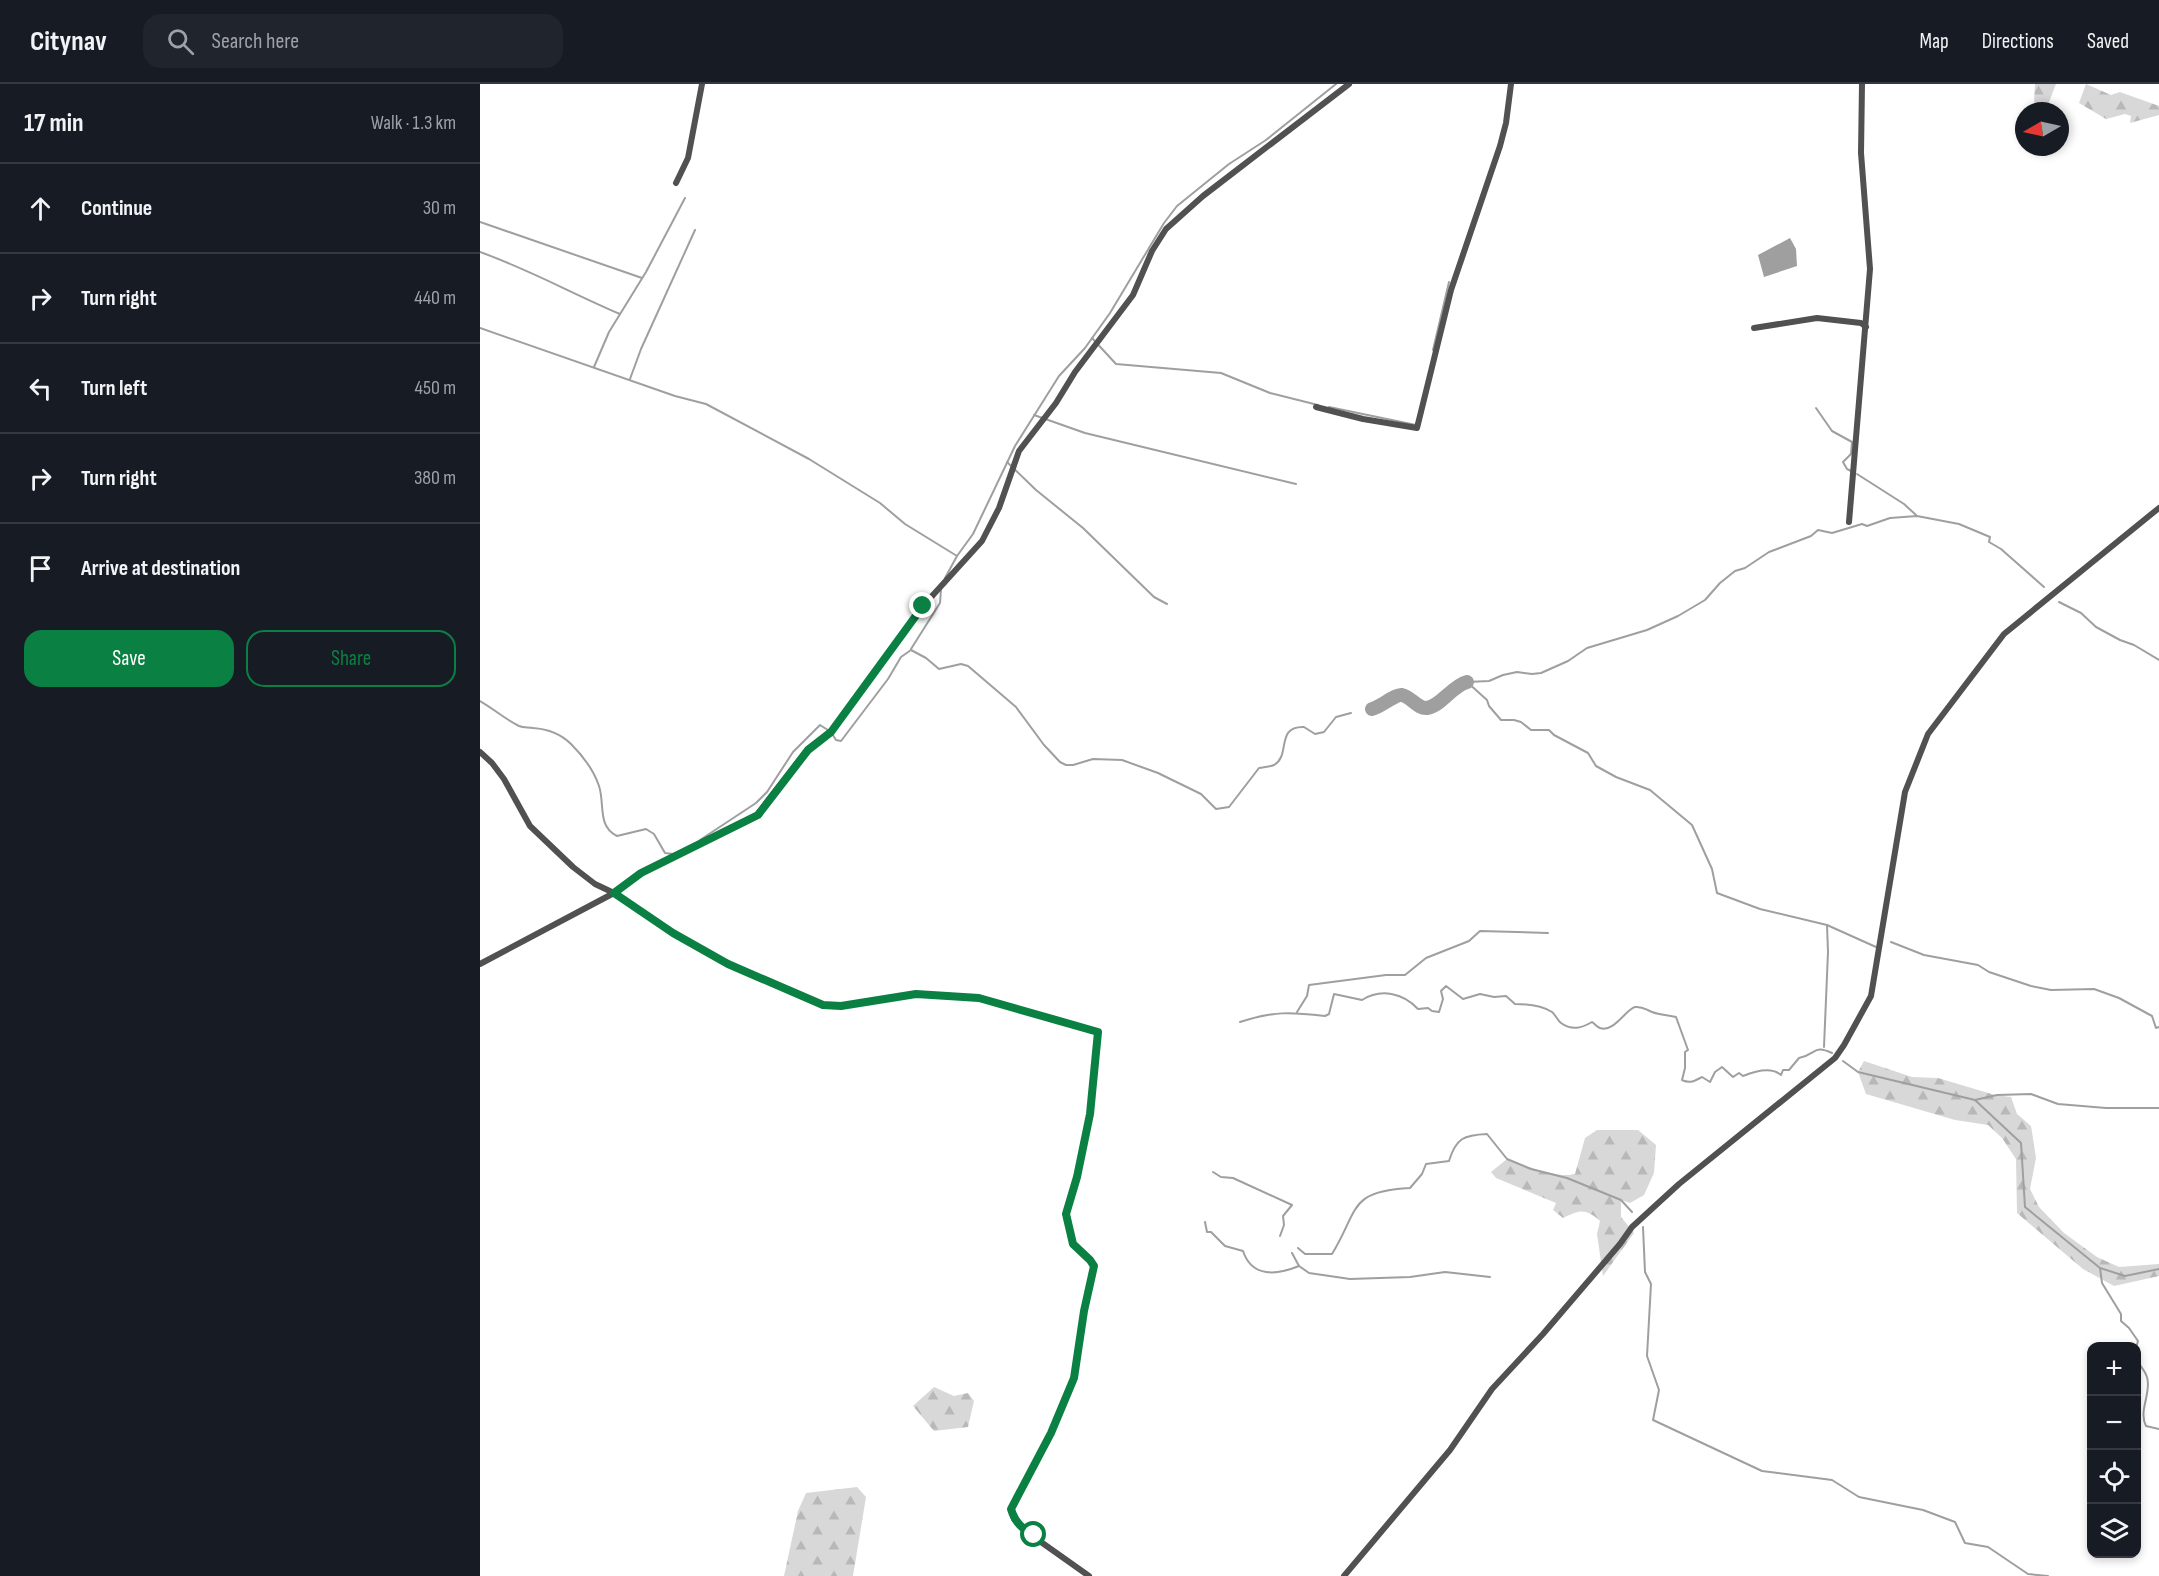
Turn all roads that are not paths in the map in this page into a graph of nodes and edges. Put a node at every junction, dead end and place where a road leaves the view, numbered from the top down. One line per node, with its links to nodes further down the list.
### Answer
1 (702, 84): 5 (street)
2 (1349, 84): 12 (street)
3 (1511, 84): 8 (street)
4 (1862, 84): 6 (street)
5 (676, 183)
6 (1866, 327): 7 (street); 10 (street)
7 (1754, 328)
8 (1316, 407)
9 (2159, 508): 15 (street)
10 (1849, 522)
11 (480, 752): 12 (street)
12 (614, 893): 13 (street); 14 (street)
13 (480, 964)
14 (1089, 1576)
15 (1344, 1576)

